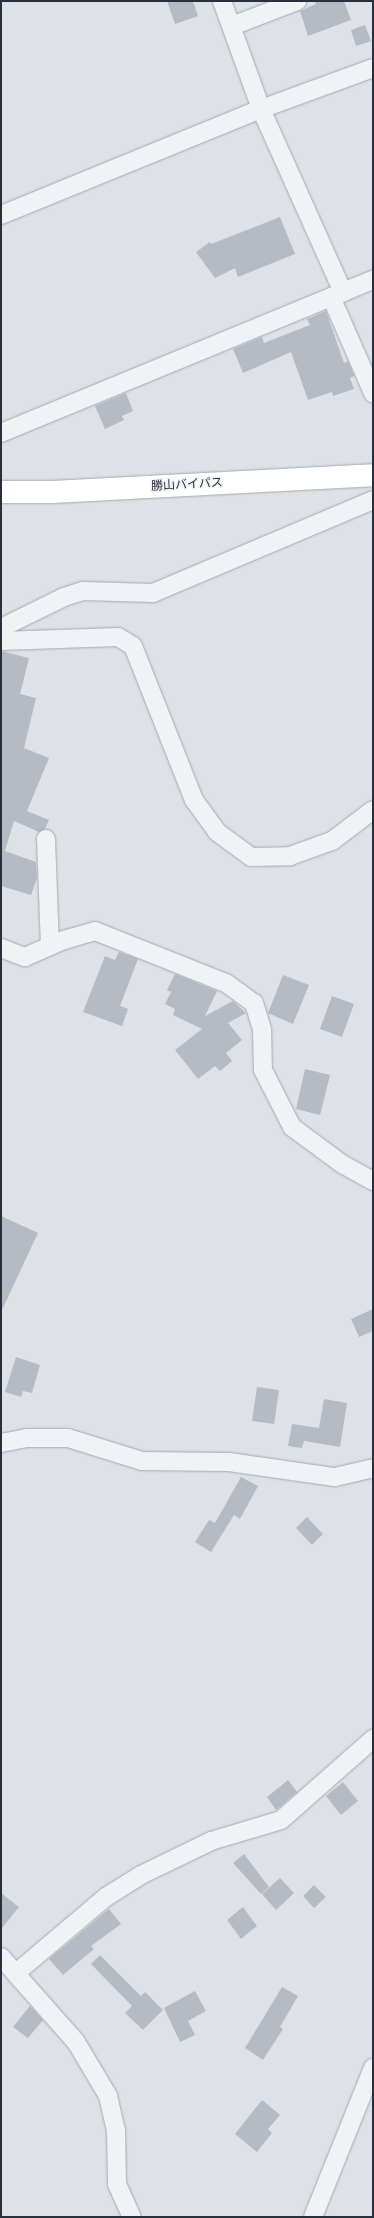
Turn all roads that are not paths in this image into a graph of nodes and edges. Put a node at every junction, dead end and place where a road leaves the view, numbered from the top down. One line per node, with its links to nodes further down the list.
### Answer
1 (222, 1): 3 (street)
2 (297, 1): 3 (street)
3 (232, 26): 5 (street)
4 (373, 68): 5 (street)
5 (261, 109): 6 (street); 8 (street)
6 (1, 215)
7 (373, 280): 8 (street)
8 (338, 296): 9 (street); 10 (street)
9 (373, 394)
10 (1, 434)
11 (373, 475): 12 (main road, 勝山バイパス)
12 (1, 492)
13 (373, 500): 14 (street)
14 (1, 628)
15 (1, 641): 16 (street)
16 (373, 810)
17 (46, 839): 18 (street)
18 (50, 946): 19 (street); 20 (street)
19 (1, 948)
20 (373, 1181)
21 (1, 1443): 22 (street)
22 (373, 1468)
23 (373, 1739): 25 (street)
24 (1, 1957): 25 (street)
25 (16, 1973): 27 (street)
26 (373, 2068): 28 (street)
27 (132, 2217)
28 (313, 2217)

